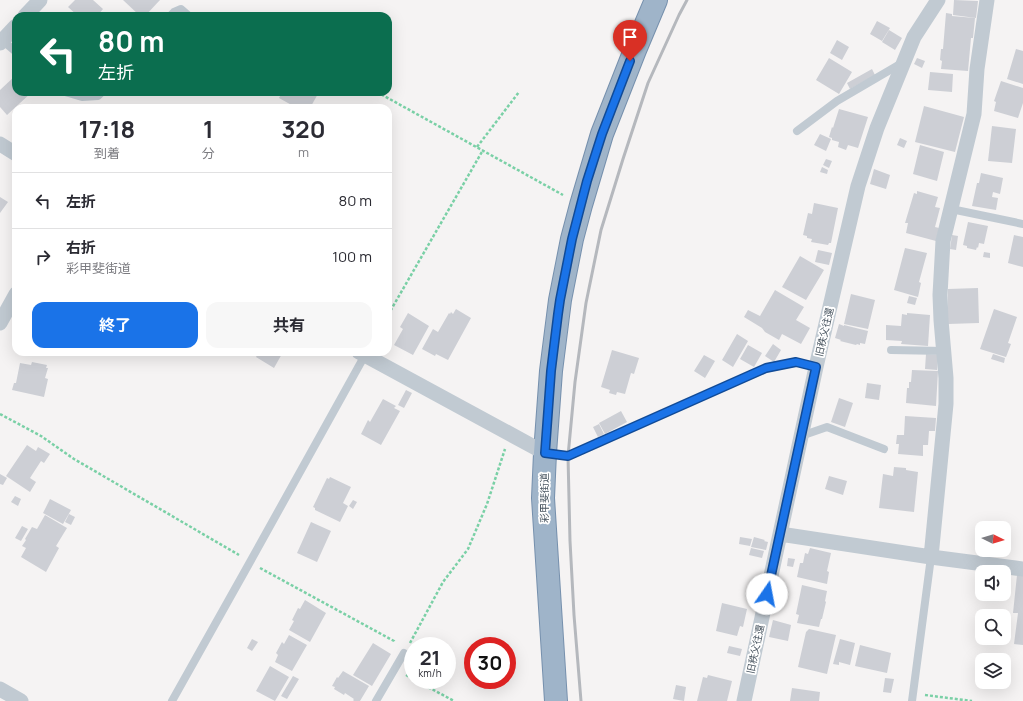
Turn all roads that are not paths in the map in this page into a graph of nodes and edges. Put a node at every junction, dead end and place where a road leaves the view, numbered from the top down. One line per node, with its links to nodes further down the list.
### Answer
1 (40, 0): 5 (street)
2 (656, 0): 28 (highway, 彩甲斐街道)
3 (938, 0): 11 (street, 旧秩父往還)
4 (987, 0): 17 (street)
5 (29, 12)
6 (174, 12): 7 (lane)
7 (184, 12)
8 (12, 30): 9 (street)
9 (1, 42): 10 (lane)
10 (12, 49)
11 (904, 62): 14 (lane); 25 (street, 旧秩父往還)
12 (79, 96): 13 (lane)
13 (98, 96)
14 (797, 131)
15 (0, 144): 16 (street)
16 (12, 152)
17 (951, 209): 18 (lane); 22 (street)
18 (1023, 224)
19 (12, 301): 20 (street)
20 (0, 323)
21 (891, 350): 22 (lane)
22 (944, 351): 30 (street)
23 (361, 356): 36 (lane)
24 (366, 356): 28 (street)
25 (816, 367): 26 (street, 旧秩父往還); 28 (lane)
26 (801, 436): 27 (lane); 29 (street, 旧秩父往還)
27 (884, 449)
28 (545, 453): 38 (highway, 彩甲斐街道)
29 (780, 534): 30 (street); 39 (street, 旧秩父往還)
30 (931, 557): 31 (street); 34 (lane)
31 (1023, 569)
32 (404, 653): 37 (lane)
33 (0, 689): 35 (street)
34 (912, 697)
35 (21, 701)
36 (172, 701)
37 (376, 701)
38 (556, 701)
39 (744, 701)

